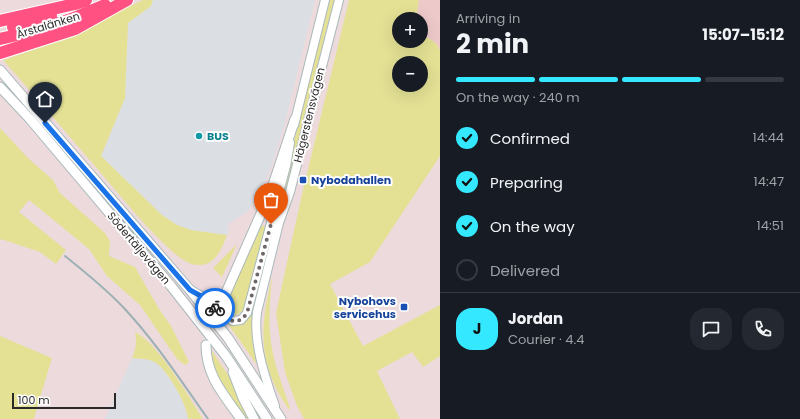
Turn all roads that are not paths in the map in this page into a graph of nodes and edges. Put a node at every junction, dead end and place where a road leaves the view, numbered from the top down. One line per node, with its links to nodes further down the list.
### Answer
1 (117, 0): 8 (highway, Årstalänken)
2 (127, 0): 9 (highway)
3 (325, 0): 14 (street, Hägerstensvägen)
4 (338, 0): 19 (street, Hägerstensvägen)
5 (81, 2): 6 (highway); 7 (highway, Årstalänken)
6 (0, 21)
7 (0, 29)
8 (0, 39)
9 (0, 54)
10 (0, 70): 15 (main road, Södertäljevägen)
11 (0, 87): 13 (main road, Södertäljevägen)
12 (0, 94): 13 (main road)
13 (30, 118): 18 (main road, Södertäljevägen)
14 (295, 118): 15 (street, Hägerstensvägen); 16 (main road)
15 (190, 290): 19 (main road, Södertäljevägen)
16 (221, 304)
17 (206, 345): 20 (main road)
18 (226, 356): 21 (main road); 22 (main road, Södertäljevägen)
19 (280, 418)
20 (241, 419)
21 (254, 419)
22 (267, 419)

